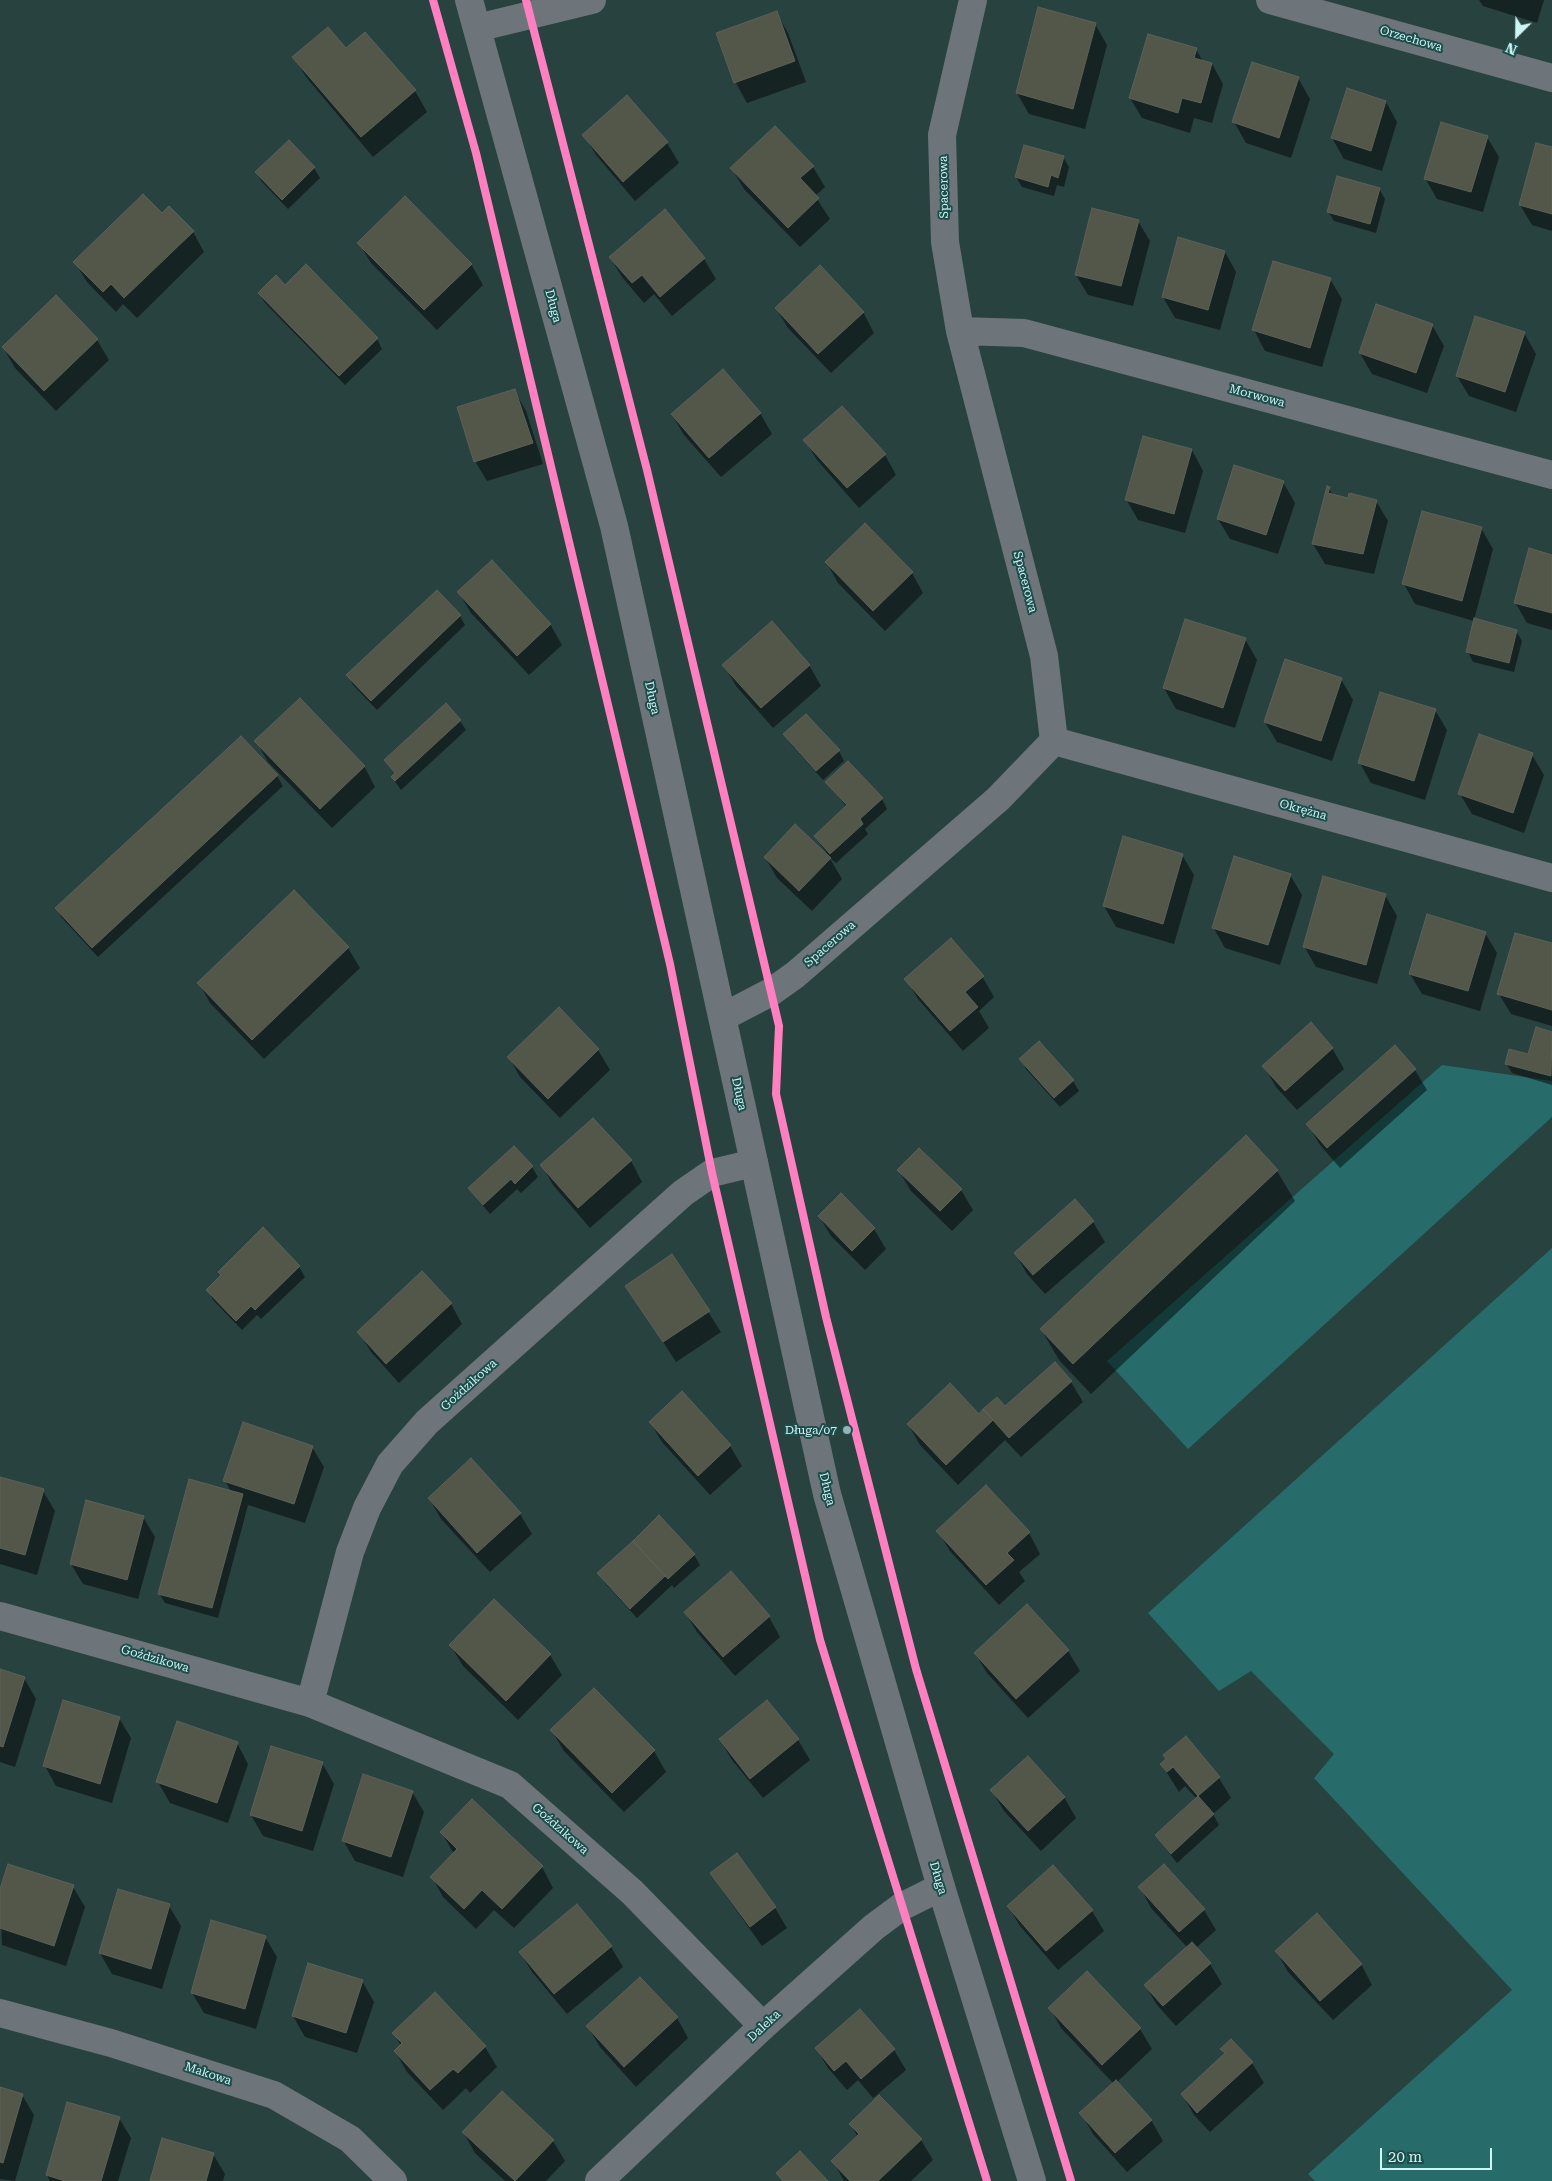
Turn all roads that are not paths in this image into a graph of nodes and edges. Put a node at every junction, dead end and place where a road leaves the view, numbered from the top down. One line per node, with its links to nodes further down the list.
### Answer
1 (469, 0): 5 (street, Długa)
2 (592, 0): 5 (street)
3 (973, 0): 7 (street, Spacerowa)
4 (1270, 0): 6 (street, Orzechowa)
5 (477, 28): 11 (street, Długa)
6 (1552, 78)
7 (960, 331): 8 (street, Morwowa); 9 (street, Spacerowa)
8 (1552, 475)
9 (1054, 742): 10 (street, Okrężna); 11 (street, Spacerowa)
10 (1552, 878)
11 (723, 1017): 12 (street, Długa)
12 (754, 1163): 14 (street, Goździkowa); 15 (street, Długa)
13 (0, 1616): 14 (street, Goździkowa)
14 (310, 1703): 17 (street, Goździkowa)
15 (941, 1887): 17 (street, Daleka); 20 (street, Długa)
16 (0, 2013): 18 (street, Makowa)
17 (763, 2026): 19 (street, Daleka)
18 (393, 2181)
19 (599, 2181)
20 (1032, 2181)

